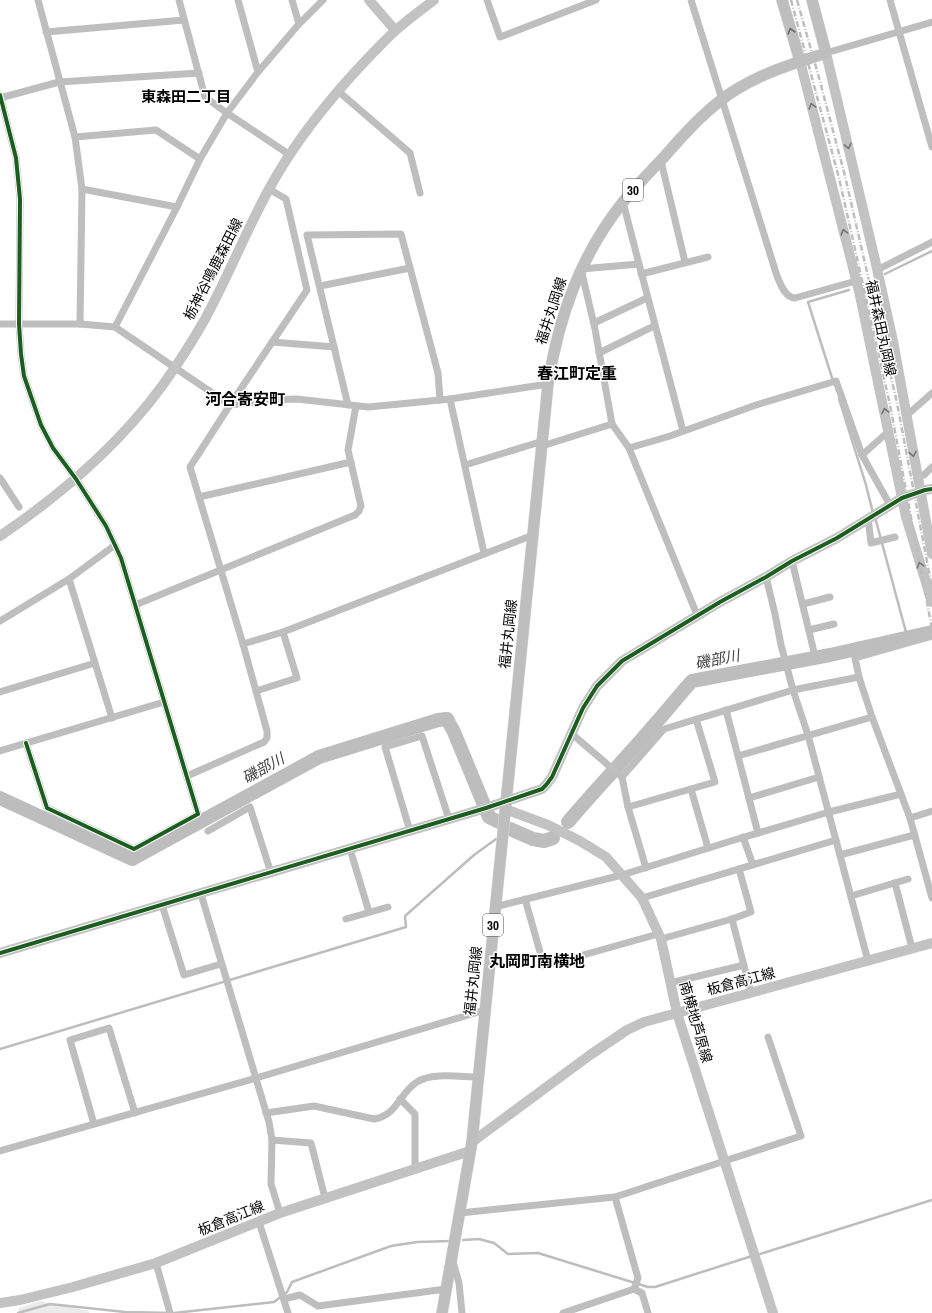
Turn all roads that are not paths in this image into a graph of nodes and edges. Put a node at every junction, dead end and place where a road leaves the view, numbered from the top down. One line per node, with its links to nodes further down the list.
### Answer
1 (38, 0): 18 (street)
2 (179, 0): 14 (street)
3 (238, 0): 22 (street)
4 (292, 0): 16 (street)
5 (323, 0): 16 (street)
6 (370, 0): 17 (main road)
7 (434, 0): 17 (main road, 栃神谷鳴鹿森田線)
8 (487, 0): 9 (street)
9 (596, 0)
10 (691, 0): 27 (street)
11 (782, 0): 21 (main road, one-way to 11)
12 (812, 0): 20 (main road)
13 (890, 0): 19 (street)
14 (184, 20): 18 (street); 23 (street)
15 (932, 22): 19 (street)
16 (298, 24): 22 (street)
17 (395, 30): 25 (main road, 栃神谷鳴鹿森田線)
18 (46, 32): 24 (street)
19 (899, 32): 20 (street); 30 (street)
20 (826, 53): 21 (main road, 福井丸岡線 / 30); 45 (main road, 福井森田丸岡線, one-way to 45)
21 (800, 61): 27 (main road, 福井丸岡線 / 30); 47 (main road, 福井森田丸岡線, one-way to 21)
22 (258, 72): 28 (street)
23 (199, 73): 24 (street); 28 (street)
24 (59, 82): 26 (street); 29 (street)
25 (338, 91): 31 (main road, 栃神谷鳴鹿森田線); 36 (street)
26 (0, 97): 52 (street)
27 (723, 99): 33 (main road, 福井丸岡線 / 30); 47 (street)
28 (226, 113): 31 (street); 32 (street)
29 (75, 137): 32 (street); 34 (street)
30 (932, 148)
31 (290, 155): 35 (main road, 栃神谷鳴鹿森田線)
32 (200, 159): 38 (street)
33 (661, 161): 37 (main road, 福井丸岡線 / 30); 41 (street)
34 (82, 189): 38 (street); 53 (street)
35 (269, 189): 56 (street); 59 (main road, 栃神谷鳴鹿森田線)
36 (420, 192)
37 (623, 202): 42 (street); 44 (main road, 福井丸岡線 / 30)
38 (177, 208): 55 (street)
39 (932, 242): 45 (street)
40 (708, 257): 41 (street)
41 (685, 262): 46 (street)
42 (639, 264): 44 (street); 46 (street)
43 (410, 268): 48 (street); 48 (street); 63 (street)
44 (581, 269): 50 (street); 60 (main road, 福井丸岡線 / 30)
45 (878, 270): 66 (main road, 福井森田丸岡線)
46 (641, 274): 49 (street)
47 (856, 281): 69 (main road, 福井森田丸岡線, one-way to 47)
48 (320, 286): 57 (street)
49 (647, 298): 50 (street); 54 (street)
50 (594, 323): 58 (street)
51 (0, 324): 52 (street)
52 (19, 324): 53 (street); 78 (street)
53 (80, 324): 55 (street)
54 (654, 326): 58 (street); 68 (street)
55 (115, 327): 59 (street)
56 (272, 342): 57 (street); 64 (street)
57 (334, 347): 65 (street)
58 (599, 353): 67 (street)
59 (175, 367): 64 (street); 78 (main road, 栃神谷鳴鹿森田線)
60 (548, 384): 62 (street); 70 (main road, 福井丸岡線 / 30)
61 (932, 393): 66 (street)
62 (450, 399): 63 (street); 74 (street)
63 (440, 400): 65 (street)
64 (230, 405): 65 (street); 81 (street)
65 (352, 405): 73 (street)
66 (906, 416): 76 (main road, 福井森田丸岡線, one-way to 76)
67 (612, 424): 70 (street); 71 (street)
68 (683, 431): 71 (street); 72 (street)
69 (889, 431): 72 (street); 82 (main road, 福井森田丸岡線)
70 (543, 444): 74 (street); 86 (main road, 福井丸岡線 / 30)
71 (629, 448): 100 (street)
72 (862, 456): 83 (street)
73 (351, 462): 81 (street); 93 (street)
74 (465, 465): 90 (street)
75 (932, 467): 76 (street)
76 (918, 476): 80 (main road, 福井森田丸岡線)
77 (0, 478): 84 (street)
78 (76, 479): 87 (main road, 栃神谷鳴鹿森田線); 89 (street)
79 (932, 489): 80 (main road)
80 (920, 492): 82 (main road); 91 (main road, 福井森田丸岡線)
81 (199, 497): 93 (street)
82 (902, 498): 83 (main road); 97 (main road, 福井森田丸岡線, one-way to 82)
83 (890, 505): 85 (main road)
84 (19, 507)
85 (868, 518): 88 (street); 92 (main road)
86 (532, 535): 90 (street); 129 (main road, 福井丸岡線 / 30)
87 (0, 536)
88 (895, 537)
89 (115, 545): 95 (street); 99 (street)
90 (484, 553): 104 (street)
91 (932, 554)
92 (792, 561): 94 (main road); 98 (street)
93 (221, 569): 99 (street); 106 (street)
94 (766, 577): 100 (main road); 111 (street)
95 (69, 579): 101 (street); 108 (street)
96 (830, 597): 98 (street)
97 (932, 602)
98 (803, 604): 103 (street)
99 (135, 605): 113 (street)
100 (697, 615): 118 (main road)
101 (0, 621)
102 (834, 624): 103 (street)
103 (809, 630): 107 (street)
104 (283, 632): 106 (street); 110 (street)
105 (932, 636): 109 (street)
106 (243, 644): 110 (street)
107 (814, 652)
108 (95, 663): 112 (street); 115 (street)
109 (859, 677): 111 (street); 116 (street)
110 (256, 690): 123 (street)
111 (793, 690): 114 (street); 119 (street)
112 (0, 692)
113 (164, 702): 115 (street); 123 (street)
114 (726, 710): 117 (street); 122 (street)
115 (112, 718): 120 (street)
116 (872, 718): 119 (street); 127 (street)
117 (696, 719): 124 (street); 126 (street)
118 (572, 734): 124 (street); 129 (main road)
119 (808, 735): 122 (street); 125 (street)
120 (26, 743): 121 (street); 123 (street)
121 (0, 751)
122 (738, 756): 128 (street)
123 (187, 776)
124 (620, 776): 130 (street)
125 (819, 777): 128 (street); 132 (street)
126 (691, 789): 130 (street); 141 (street)
127 (901, 794): 132 (street); 133 (street)
128 (749, 798): 137 (street)
129 (505, 805): 134 (main road); 148 (main road, 南横地芦原線); 158 (main road, 福井丸岡線 / 30)
130 (628, 807): 145 (street)
131 (932, 811): 133 (street)
132 (829, 812): 137 (street); 140 (street)
133 (910, 818): 138 (street)
134 (449, 819): 136 (main road); 136 (street)
135 (208, 831): 147 (street)
136 (410, 831): 142 (main road)
137 (758, 833): 139 (street)
138 (914, 835): 143 (street); 154 (street)
139 (743, 837): 141 (street); 144 (street)
140 (836, 840): 143 (street); 144 (street)
141 (708, 848): 145 (street)
142 (350, 849): 147 (main road); 159 (street)
143 (840, 855): 152 (street)
144 (753, 865): 146 (street)
145 (646, 868): 148 (street)
146 (739, 869): 153 (street); 161 (street)
147 (271, 873): 151 (main road)
148 (622, 875): 153 (main road, 南横地芦原線); 155 (street)
149 (908, 879): 150 (street)
150 (895, 883): 152 (street); 164 (street)
151 (201, 894): 156 (main road); 167 (street)
152 (851, 896): 166 (street)
153 (642, 898): 162 (main road, 南横地芦原線)
154 (932, 898)
155 (525, 899): 158 (street); 162 (street)
156 (162, 905): 165 (main road); 167 (street)
157 (388, 907): 159 (street)
158 (495, 907): 171 (main road, 福井丸岡線 / 30)
159 (368, 912): 160 (street)
160 (346, 919)
161 (732, 919): 162 (street); 168 (street)
162 (660, 937): 169 (main road, 南横地芦原線)
163 (932, 943): 164 (main road, 板倉高江線)
164 (912, 948): 166 (main road, 板倉高江線)
165 (0, 953)
166 (868, 960): 170 (main road, 板倉高江線)
167 (221, 964): 175 (street)
168 (744, 965): 169 (street); 170 (street)
169 (670, 983): 172 (main road, 南横地芦原線)
170 (751, 992): 172 (main road, 板倉高江線)
171 (485, 1010): 174 (main road, 福井丸岡線 / 30); 175 (street)
172 (677, 1013): 181 (main road, 板倉高江線); 183 (main road, 南横地芦原線)
173 (768, 1037): 183 (street)
174 (478, 1077): 176 (street); 181 (main road, 福井丸岡線 / 30)
175 (256, 1078): 177 (street); 178 (street)
176 (400, 1099): 178 (street); 184 (street)
177 (135, 1113): 179 (street); 179 (street)
178 (266, 1113): 180 (street)
179 (94, 1124): 182 (street)
180 (272, 1140): 186 (street); 188 (street)
181 (471, 1147): 184 (main road, 板倉高江線); 187 (main road, 福井丸岡線 / 30)
182 (0, 1151)
183 (724, 1161): 185 (street); 202 (main road, 南横地芦原線)
184 (416, 1169): 186 (main road, 板倉高江線)
185 (615, 1197): 187 (street); 193 (street)
186 (325, 1198): 188 (main road, 板倉高江線)
187 (460, 1213): 190 (main road, 福井丸岡線 / 30)
188 (280, 1214): 189 (main road, 板倉高江線)
189 (259, 1222): 191 (main road, 板倉高江線); 194 (street)
190 (452, 1258): 192 (main road, 福井丸岡線 / 30); 199 (street)
191 (156, 1263): 195 (main road, 板倉高江線); 196 (street)
192 (446, 1289): 194 (street); 198 (main road, 福井丸岡線 / 30)
193 (634, 1289): 200 (street); 201 (street)
194 (284, 1299): 197 (street)
195 (0, 1303)
196 (170, 1311)
197 (288, 1313)
198 (442, 1313)
199 (462, 1313)
200 (563, 1313)
201 (648, 1313)
202 (773, 1313)

